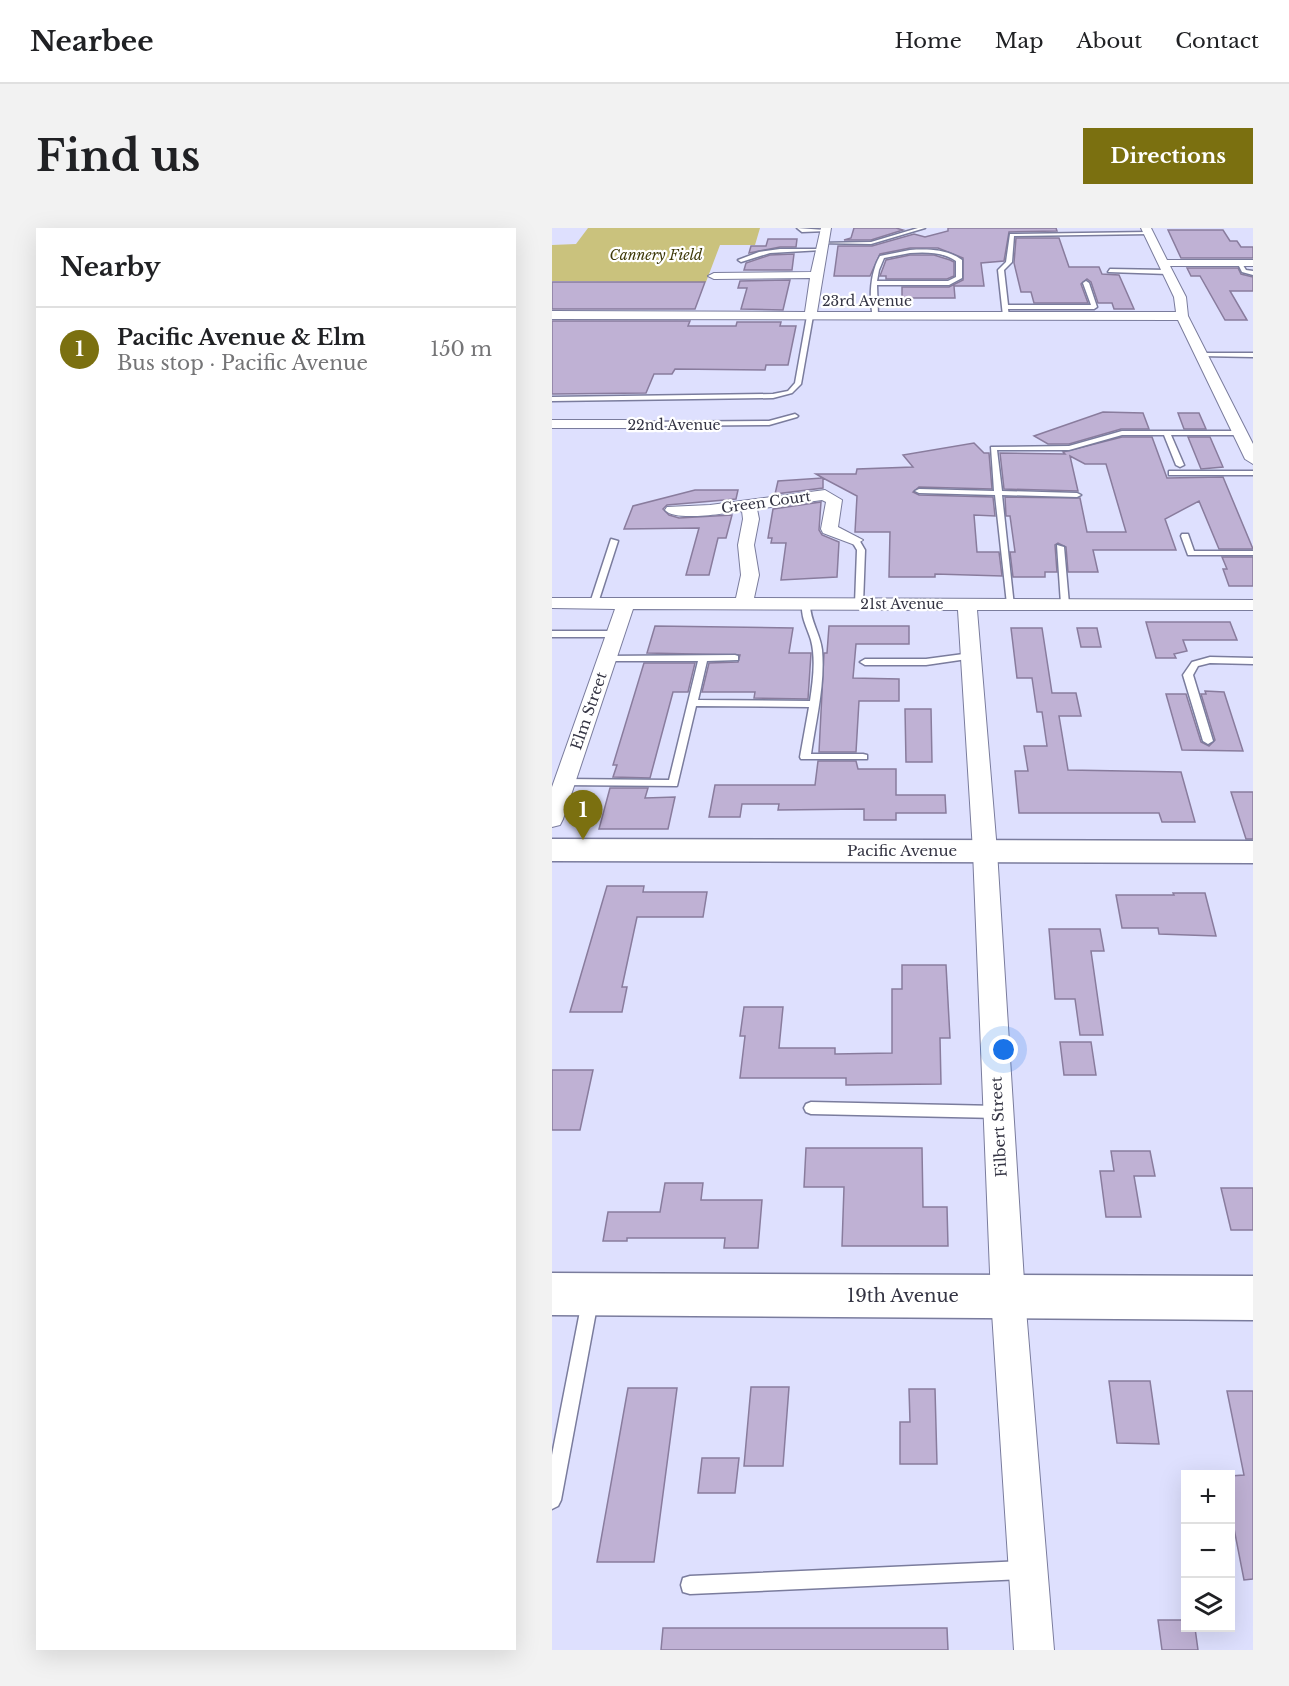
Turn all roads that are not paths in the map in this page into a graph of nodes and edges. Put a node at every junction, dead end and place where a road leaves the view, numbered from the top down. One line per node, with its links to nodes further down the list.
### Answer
1 (799, 228): 3 (lane)
2 (923, 228): 5 (lane)
3 (826, 230): 5 (street)
4 (1147, 230): 9 (street); 16 (lane)
5 (821, 247): 6 (lane); 12 (street)
6 (741, 260)
7 (1239, 263): 8 (street); 9 (street); 11 (lane)
8 (1253, 263)
9 (1165, 267): 10 (lane); 21 (street)
10 (1110, 271)
11 (1253, 273)
12 (816, 275): 13 (street); 19 (street)
13 (714, 276)
14 (875, 283): 14 (lane); 20 (lane)
15 (1086, 283): 17 (lane)
16 (1006, 312): 17 (street, 23rd Avenue); 20 (street, 23rd Avenue)
17 (1096, 312): 21 (street, 23rd Avenue)
18 (552, 315): 19 (street, 23rd Avenue)
19 (810, 316): 20 (street, 23rd Avenue); 24 (lane)
20 (875, 316)
21 (1182, 316): 22 (street)
22 (1203, 355): 23 (lane); 29 (street)
23 (1253, 355)
24 (552, 399)
25 (795, 416): 27 (lane, 22nd Avenue)
26 (552, 424): 27 (street, 22nd Avenue)
27 (639, 424)
28 (1167, 433): 29 (lane); 31 (lane); 35 (lane)
29 (1247, 433): 30 (street)
30 (1253, 459)
31 (1180, 465)
32 (1172, 473): 33 (lane)
33 (1253, 473)
34 (919, 491): 35 (lane)
35 (998, 492): 36 (lane); 51 (lane)
36 (1077, 495)
37 (748, 506): 38 (street, Green Court); 40 (street, Green Court); 47 (street)
38 (673, 510)
39 (1185, 536): 43 (lane)
40 (855, 540): 49 (lane)
41 (614, 541): 45 (lane)
42 (1060, 547): 52 (lane)
43 (1253, 553)
44 (552, 603): 45 (street, 21st Avenue)
45 (594, 603): 46 (street, 21st Avenue)
46 (626, 603): 47 (street, 21st Avenue); 55 (street, Elm Street)
47 (744, 603): 48 (street, 21st Avenue)
48 (806, 604): 49 (street, 21st Avenue); 63 (lane)
49 (859, 604): 50 (street, 21st Avenue)
50 (967, 604): 51 (street, 21st Avenue); 56 (street, Filbert Street)
51 (1011, 604): 52 (street, 21st Avenue)
52 (1065, 604): 53 (street, 21st Avenue)
53 (1253, 605)
54 (552, 634): 55 (lane)
55 (615, 634): 57 (street, Elm Street)
56 (971, 656): 61 (lane); 69 (street, Filbert Street)
57 (607, 658): 58 (lane); 66 (street, Elm Street)
58 (703, 658): 59 (lane); 62 (lane)
59 (735, 658)
60 (1253, 661): 64 (lane)
61 (865, 662)
62 (692, 703): 63 (lane); 66 (lane)
63 (813, 704): 65 (lane)
64 (1208, 741)
65 (863, 757)
66 (564, 783): 67 (street, Elm Street)
67 (552, 819)
68 (552, 850): 69 (main road, Pacific Avenue)
69 (985, 851): 70 (main road, Pacific Avenue); 72 (street, Filbert Street)
70 (1253, 852)
71 (811, 1108): 72 (lane)
72 (999, 1112): 74 (street, Filbert Street)
73 (572, 1294): 74 (main road, 19th Avenue); 76 (lane)
74 (1008, 1297): 75 (main road, 19th Avenue); 77 (street, Filbert Street)
75 (1253, 1298)
76 (552, 1500)
77 (1028, 1570): 78 (lane); 79 (street, Filbert Street)
78 (690, 1585)
79 (1034, 1650)

